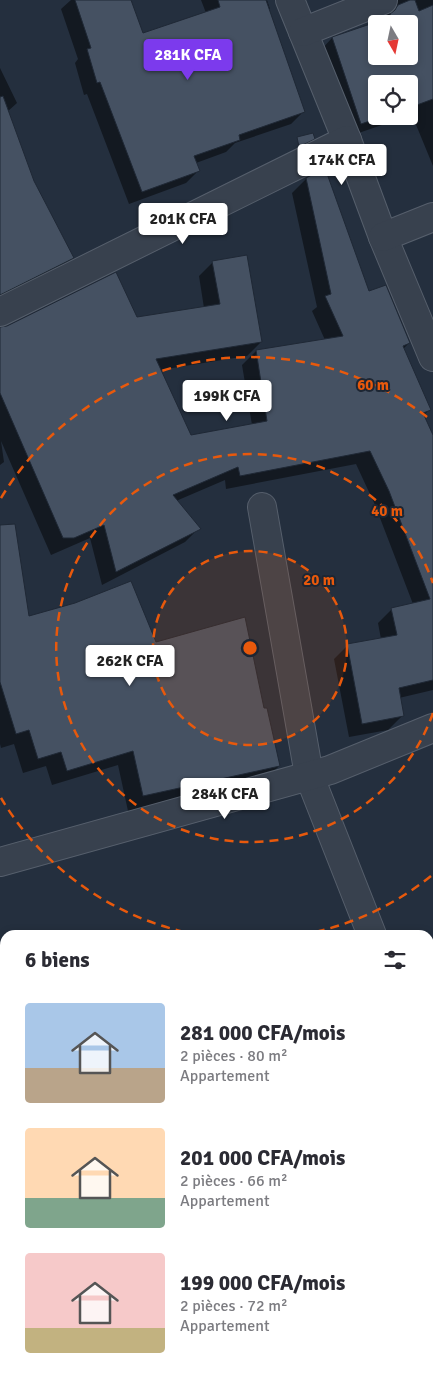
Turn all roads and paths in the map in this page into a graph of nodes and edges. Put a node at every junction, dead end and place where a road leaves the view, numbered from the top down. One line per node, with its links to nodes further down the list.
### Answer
1 (290, 0): 3 (street)
2 (383, 0): 3 (street)
3 (303, 32): 4 (street)
4 (347, 140): 6 (street); 7 (street)
5 (433, 216): 6 (street)
6 (383, 237): 8 (street)
7 (0, 312)
8 (433, 357)
9 (262, 507): 11 (street)
10 (433, 728): 11 (street)
11 (309, 775): 12 (street); 13 (street)
12 (0, 862)
13 (370, 930)

